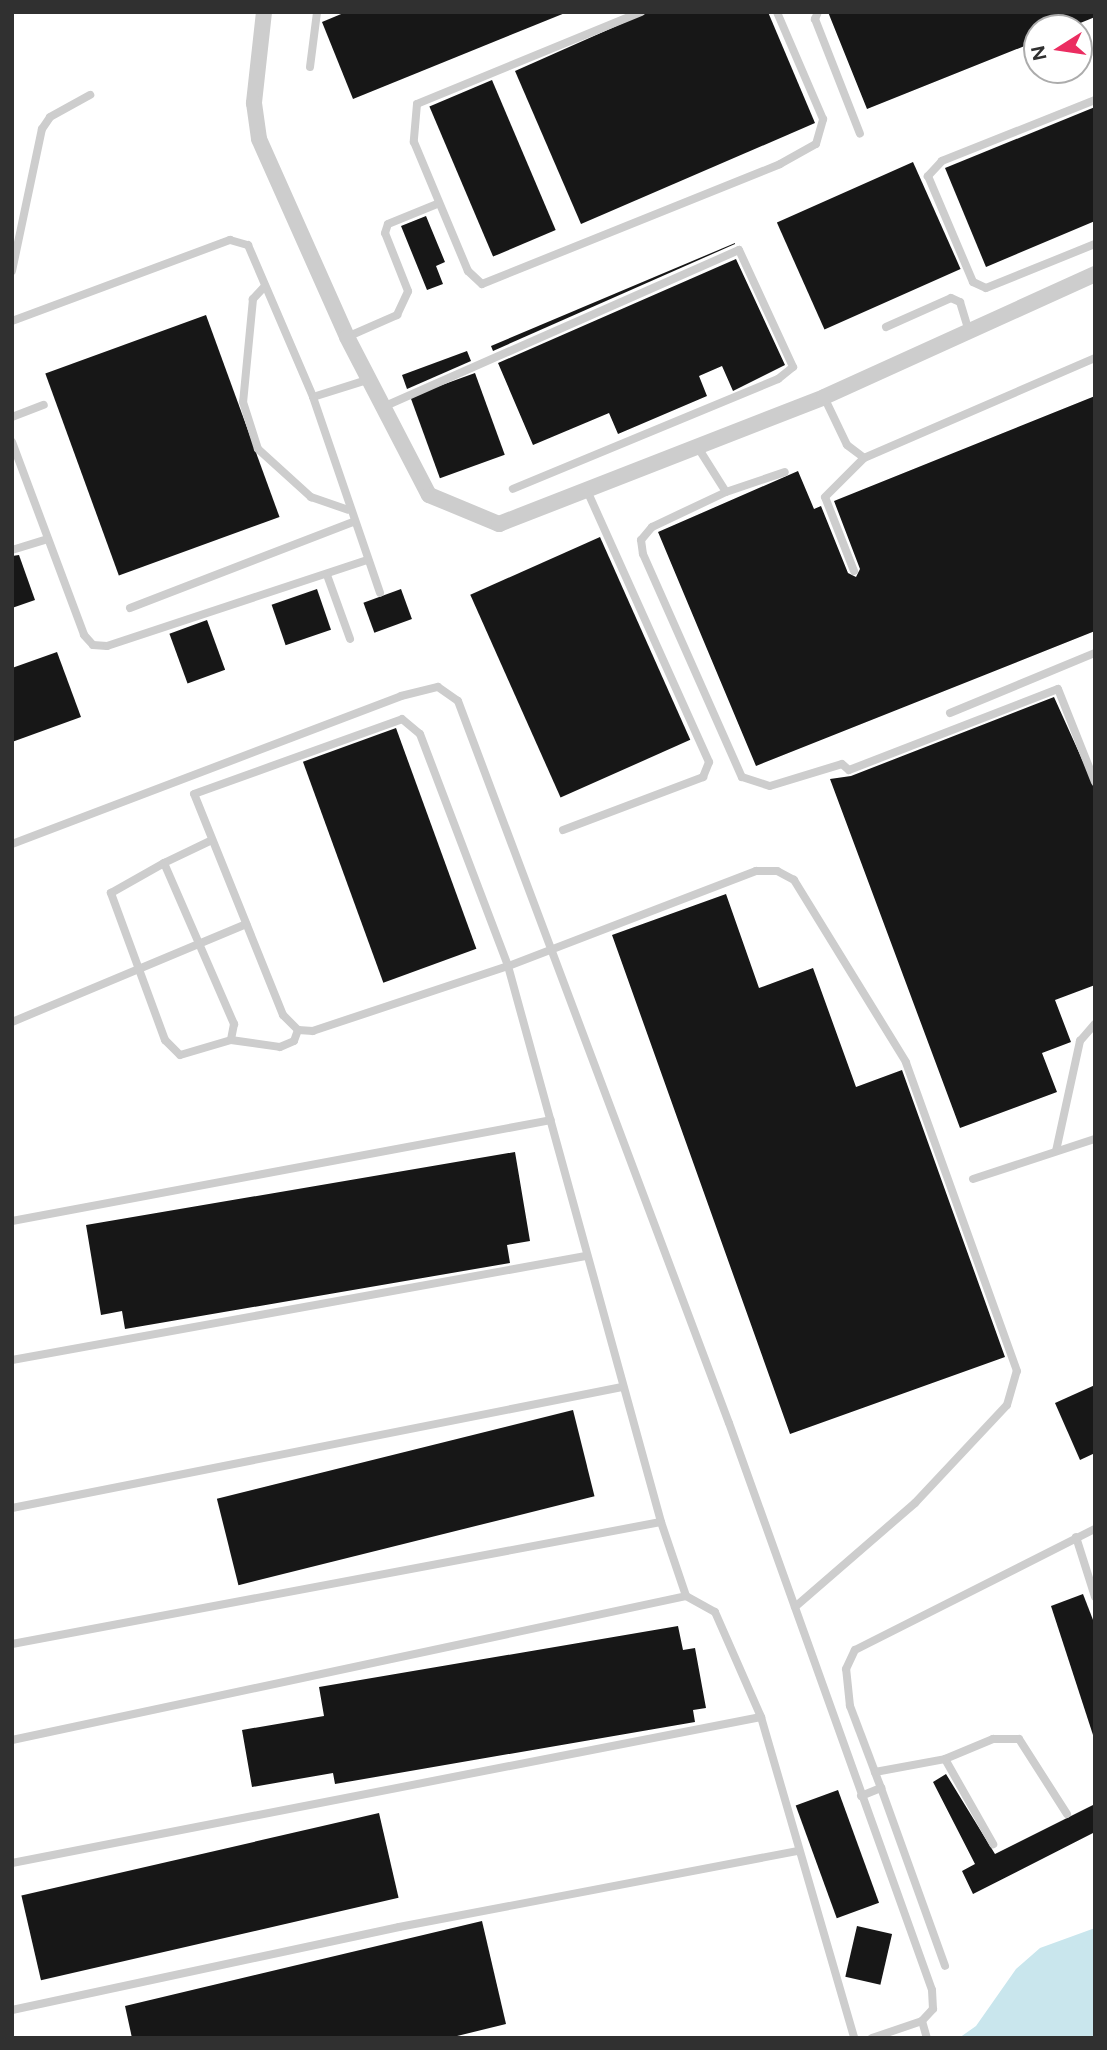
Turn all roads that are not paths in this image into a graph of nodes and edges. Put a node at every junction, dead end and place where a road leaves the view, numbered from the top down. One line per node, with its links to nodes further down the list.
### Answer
1 (264, 12): 18 (street)
2 (317, 12): 6 (lane)
3 (641, 12): 10 (lane)
4 (777, 12): 10 (lane)
5 (818, 12): 9 (lane)
6 (310, 67)
7 (90, 95): 12 (lane)
8 (1095, 100): 11 (lane)
9 (860, 134)
10 (437, 204): 18 (lane)
11 (1095, 244)
12 (12, 271)
13 (1095, 274): 17 (street)
14 (265, 286): 15 (lane); 21 (lane); 34 (lane)
15 (12, 321)
16 (886, 327): 17 (lane)
17 (968, 328): 22 (street)
18 (346, 337): 20 (street)
19 (1095, 358): 28 (lane)
20 (367, 380): 21 (lane); 24 (street)
21 (313, 397): 34 (lane)
22 (824, 397): 27 (street); 28 (lane)
23 (44, 405): 25 (lane)
24 (380, 408): 31 (lane); 33 (street)
25 (12, 417)
26 (12, 442): 29 (lane)
27 (696, 446): 32 (lane); 33 (street)
28 (864, 458): 39 (lane)
29 (17, 466): 36 (lane)
30 (785, 472): 32 (lane)
31 (513, 489)
32 (726, 492): 46 (lane)
33 (588, 493): 47 (lane)
34 (348, 510): 35 (lane)
35 (353, 522): 38 (lane); 42 (lane)
36 (47, 539): 37 (lane); 40 (lane)
37 (12, 550)
38 (367, 560): 40 (lane); 41 (lane)
39 (854, 571)
40 (327, 575): 43 (lane)
41 (380, 593)
42 (130, 608)
43 (350, 639)
44 (1095, 653): 45 (lane)
45 (950, 713)
46 (1095, 782)
47 (563, 830)
48 (212, 840): 50 (lane); 51 (lane); 54 (lane)
49 (12, 844): 53 (lane)
50 (164, 863): 52 (lane); 55 (lane)
51 (246, 924): 52 (lane); 58 (lane)
52 (199, 943): 55 (lane); 59 (lane)
53 (552, 947): 54 (lane); 76 (lane); 76 (lane)
54 (508, 966): 58 (lane); 60 (lane)
55 (138, 968): 56 (lane); 59 (lane)
56 (12, 1022)
57 (1095, 1024): 62 (lane)
58 (298, 1030): 59 (lane)
59 (231, 1040)
60 (551, 1120): 64 (lane); 65 (lane)
61 (1095, 1139): 62 (lane)
62 (1056, 1151): 63 (lane)
63 (973, 1179)
64 (12, 1221)
65 (586, 1256): 66 (lane); 67 (lane)
66 (12, 1360)
67 (622, 1387): 68 (lane); 69 (lane)
68 (12, 1508)
69 (661, 1522): 74 (lane); 77 (lane)
70 (1095, 1529): 71 (lane)
71 (1076, 1537): 73 (lane); 81 (lane)
72 (1095, 1567): 73 (lane)
73 (1085, 1571): 75 (lane)
74 (686, 1596): 78 (lane); 79 (lane)
75 (1095, 1597)
76 (795, 1607): 83 (lane)
77 (12, 1644)
78 (761, 1717): 86 (lane); 87 (lane)
79 (12, 1740)
80 (945, 1759): 81 (lane); 84 (lane); 85 (lane)
81 (875, 1772): 82 (lane)
82 (881, 1788): 83 (lane); 88 (lane)
83 (862, 1796): 90 (lane)
84 (1067, 1814)
85 (992, 1844)
86 (797, 1851): 89 (lane); 91 (lane)
87 (12, 1863)
88 (945, 1966)
89 (12, 2010)
90 (922, 2021): 92 (lane); 93 (lane)
91 (854, 2038)
92 (872, 2038)
93 (927, 2038)

